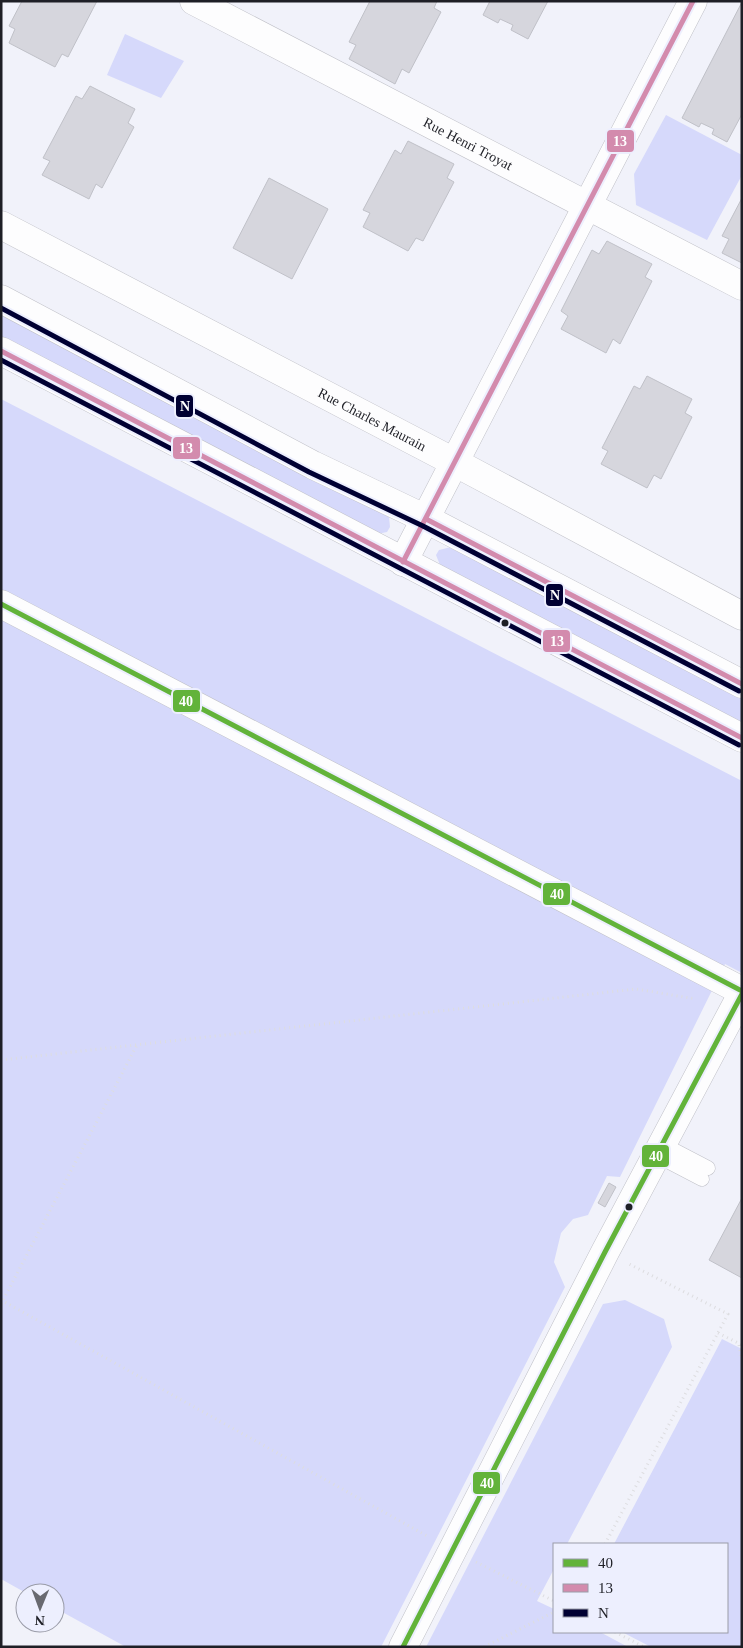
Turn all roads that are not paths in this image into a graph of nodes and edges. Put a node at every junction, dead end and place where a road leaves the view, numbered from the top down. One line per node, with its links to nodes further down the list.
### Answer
1 (194, 1): 3 (street, Rue Henri Troyat)
2 (693, 1): 3 (street)
3 (587, 206): 5 (street, Rue Henri Troyat); 8 (street)
4 (1, 225): 8 (street, Rue Charles Maurain)
5 (742, 286)
6 (1, 299): 9 (street)
7 (1, 351): 10 (street)
8 (456, 463): 9 (street); 12 (street, Rue Charles Maurain)
9 (426, 520): 10 (street); 13 (street)
10 (403, 562): 14 (street)
11 (1, 604): 15 (street)
12 (742, 616)
13 (742, 684)
14 (742, 738)
15 (742, 993): 16 (street)
16 (659, 1150): 17 (lane); 18 (street)
17 (705, 1173)
18 (403, 1647)

